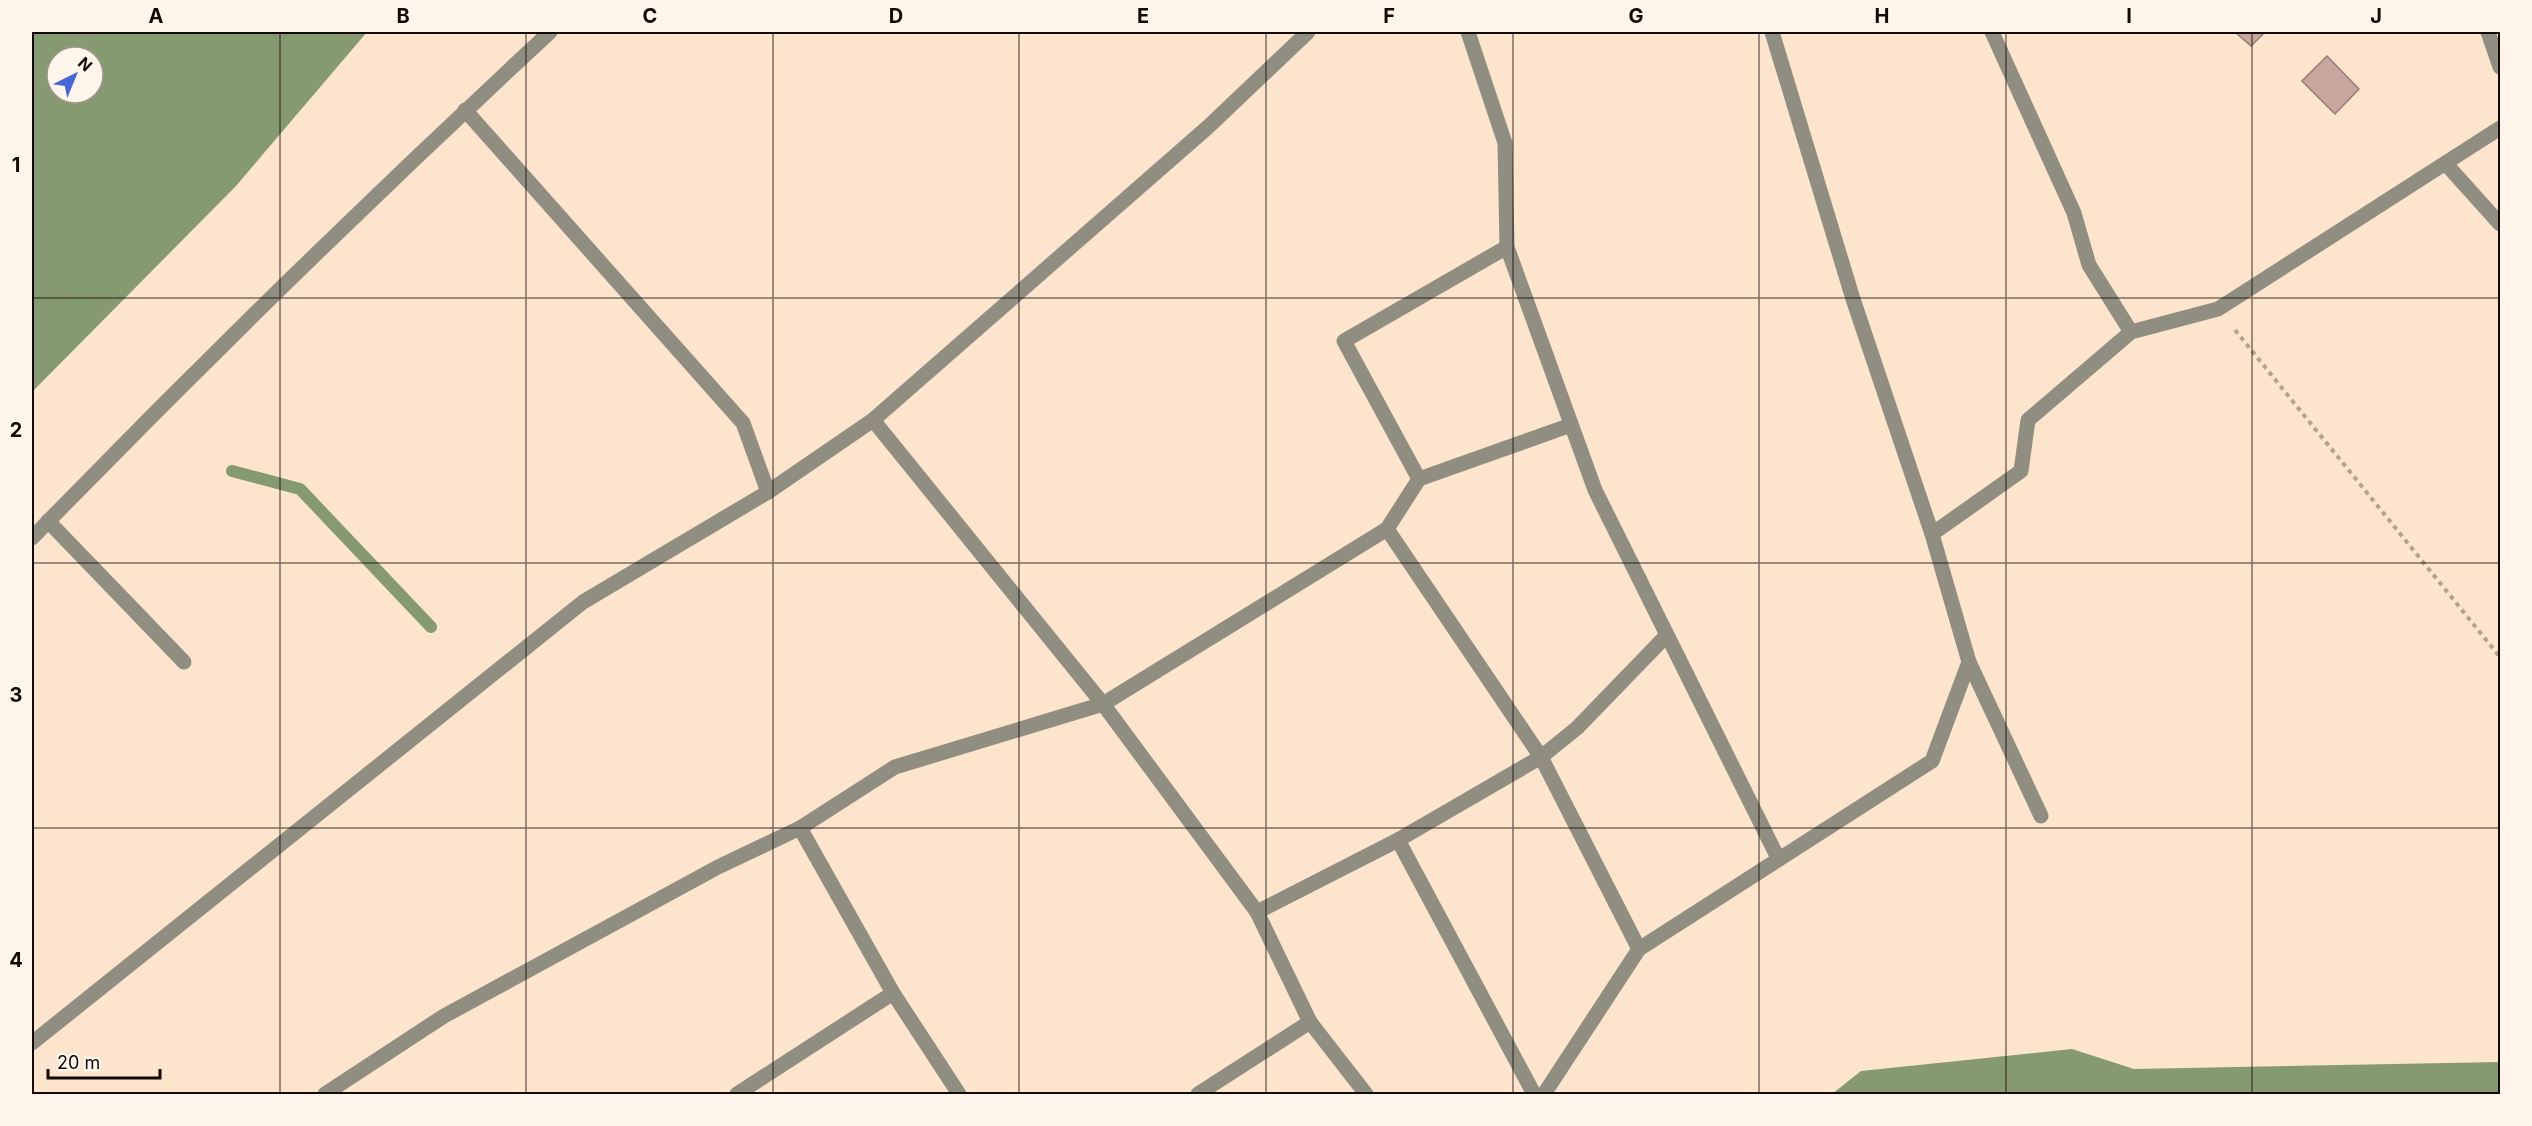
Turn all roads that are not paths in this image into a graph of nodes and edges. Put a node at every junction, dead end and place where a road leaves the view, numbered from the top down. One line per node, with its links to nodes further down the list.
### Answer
1 (550, 32): 8 (street)
2 (1308, 32): 14 (street)
3 (1468, 32): 12 (street)
4 (1772, 32): 20 (street)
5 (1992, 32): 13 (street)
6 (2488, 32): 7 (street)
7 (2500, 67)
8 (465, 110): 17 (street); 18 (street)
9 (2500, 128): 10 (street)
10 (2446, 164): 11 (street); 13 (street)
11 (2500, 224)
12 (1507, 247): 15 (street); 16 (street)
13 (2131, 332): 20 (street)
14 (873, 420): 17 (street); 25 (street)
15 (1571, 425): 16 (street); 22 (street)
16 (1419, 479): 19 (street)
17 (768, 492): 35 (street)
18 (48, 521): 21 (street); 23 (street)
19 (1387, 529): 25 (street); 26 (street)
20 (1932, 534): 24 (street)
21 (32, 538)
22 (1666, 636): 26 (street); 30 (street)
23 (184, 662)
24 (1969, 662): 27 (street); 30 (street)
25 (1103, 704): 28 (street); 31 (street)
26 (1541, 757): 29 (street); 32 (street)
27 (2041, 816)
28 (800, 828): 33 (street); 36 (street)
29 (1398, 840): 31 (street); 41 (street)
30 (1778, 858): 32 (street)
31 (1257, 912): 34 (street)
32 (1639, 949): 42 (street)
33 (893, 993): 37 (street); 38 (street)
34 (1310, 1022): 39 (street); 40 (street)
35 (32, 1043)
36 (325, 1095)
37 (737, 1095)
38 (959, 1095)
39 (1198, 1095)
40 (1366, 1095)
41 (1534, 1095)
42 (1544, 1095)

